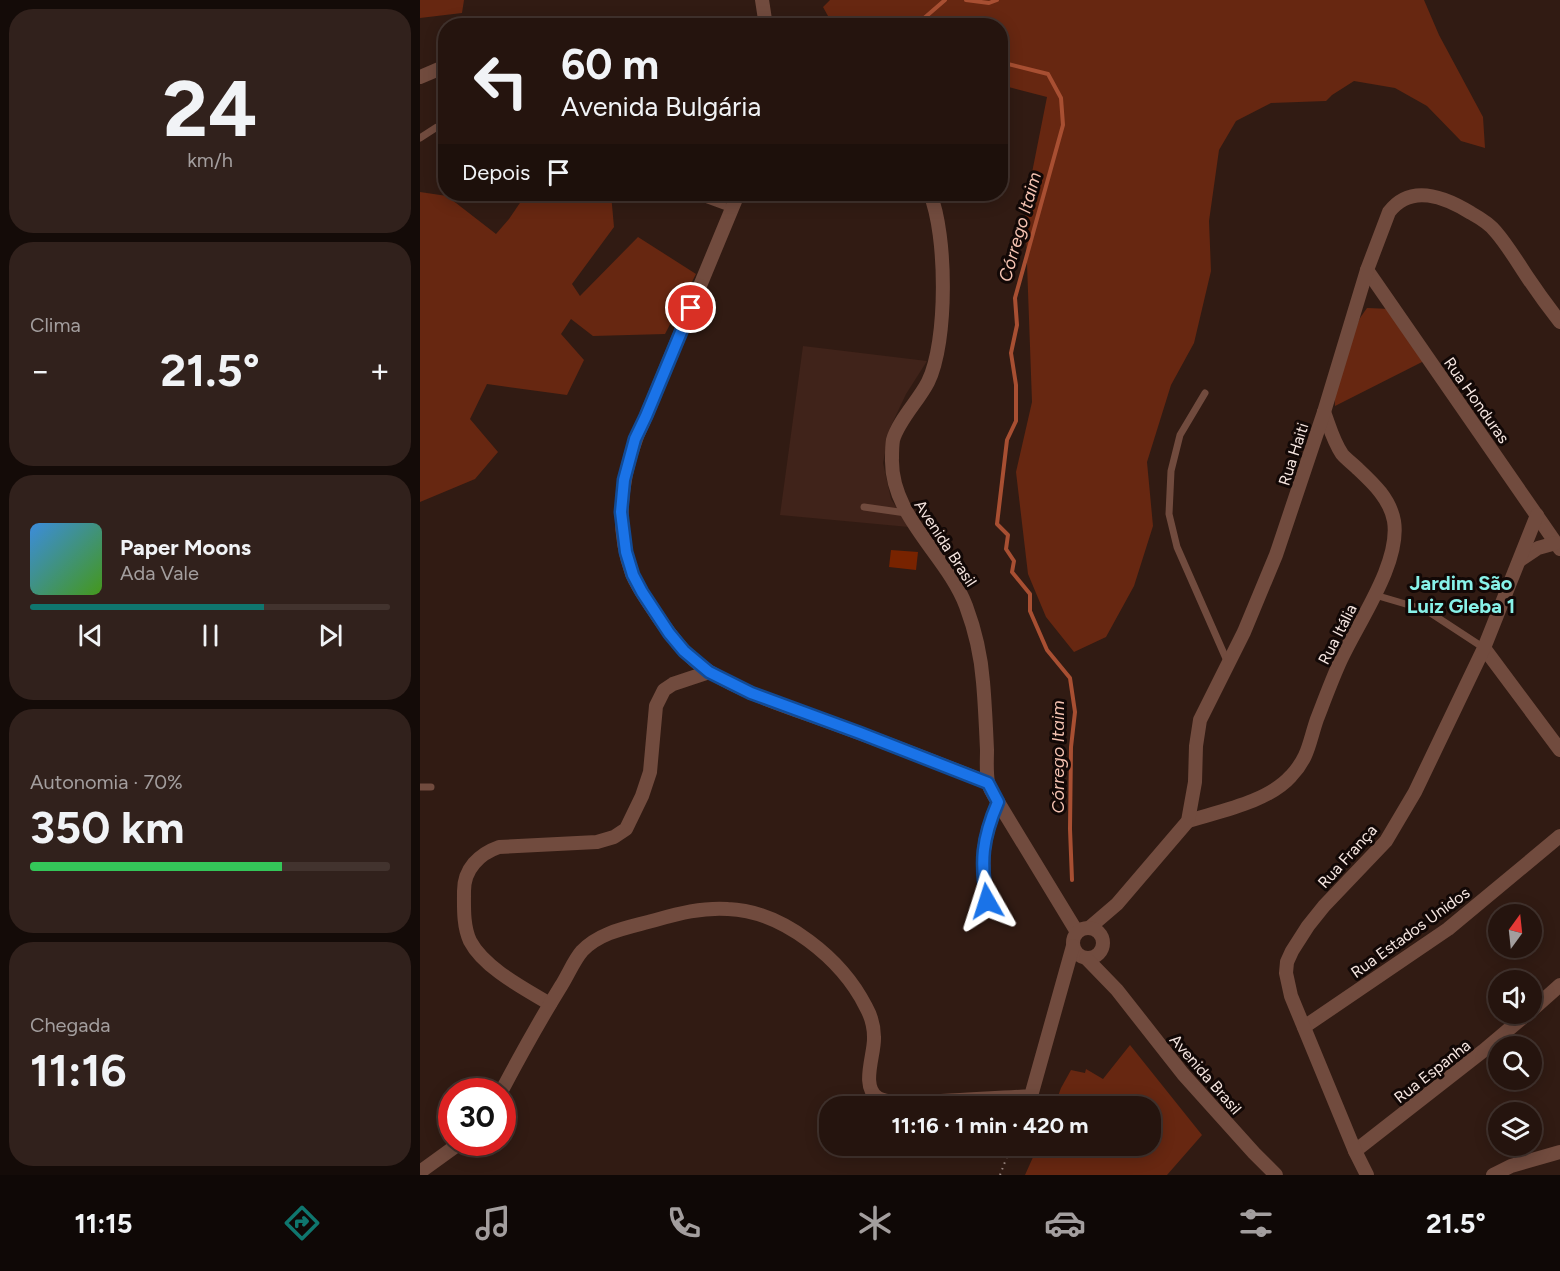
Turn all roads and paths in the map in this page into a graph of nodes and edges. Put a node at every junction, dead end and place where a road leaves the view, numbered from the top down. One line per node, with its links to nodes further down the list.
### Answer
1 (762, 0): 2 (street)
2 (765, 18)
3 (438, 69): 4 (street)
4 (420, 77)
5 (438, 127): 6 (lane)
6 (420, 138)
7 (711, 201): 10 (lane)
8 (735, 201): 10 (street)
9 (932, 201): 16 (street, Avenida Brasil)
10 (732, 209): 23 (street)
11 (1367, 270): 12 (street, Rua Haiti); 14 (street, Rua Haiti); 17 (street, Rua Honduras)
12 (1560, 322)
13 (1204, 393): 22 (lane)
14 (1324, 412): 20 (street, Rua Itália); 22 (street, Rua Haiti)
15 (864, 507): 16 (lane)
16 (908, 514): 25 (street, Avenida Brasil)
17 (1537, 515): 18 (street, Rua Honduras); 19 (street, Rua França)
18 (1558, 546): 19 (street)
19 (1520, 560): 21 (street, Rua França)
20 (1375, 595): 21 (lane); 29 (street, Rua Itália)
21 (1484, 648): 24 (street); 42 (street, Rua França)
22 (1228, 663): 29 (street, Rua Haiti)
23 (709, 672): 25 (street); 40 (street)
24 (1560, 750)
25 (988, 783): 28 (street, Avenida Brasil)
26 (420, 787): 27 (lane)
27 (431, 787)
28 (998, 802): 31 (street); 33 (street, Avenida Brasil)
29 (1188, 821): 32 (street)
30 (1560, 836): 42 (street, Rua Estados Unidos)
31 (987, 901)
32 (1117, 904): 33 (street); 35 (street)
33 (1083, 930): 34 (street); 35 (street)
34 (1073, 946): 36 (street); 40 (street)
35 (1102, 947): 36 (street); 38 (street, Avenida Brasil)
36 (1086, 958): 38 (street, Avenida Brasil)
37 (1560, 985): 39 (street)
38 (1117, 990): 50 (street, Avenida Brasil)
39 (1542, 1001)
40 (550, 1004): 43 (street)
41 (1515, 1024): 44 (street, Rua Espanha)
42 (1304, 1027): 44 (street, Rua França)
43 (509, 1078)
44 (1355, 1151): 51 (street, Rua França)
45 (1560, 1152): 52 (street)
46 (442, 1156): 48 (street)
47 (1007, 1156): 49 (path)
48 (420, 1172)
49 (1000, 1175)
50 (1276, 1175)
51 (1367, 1175)
52 (1493, 1175)

